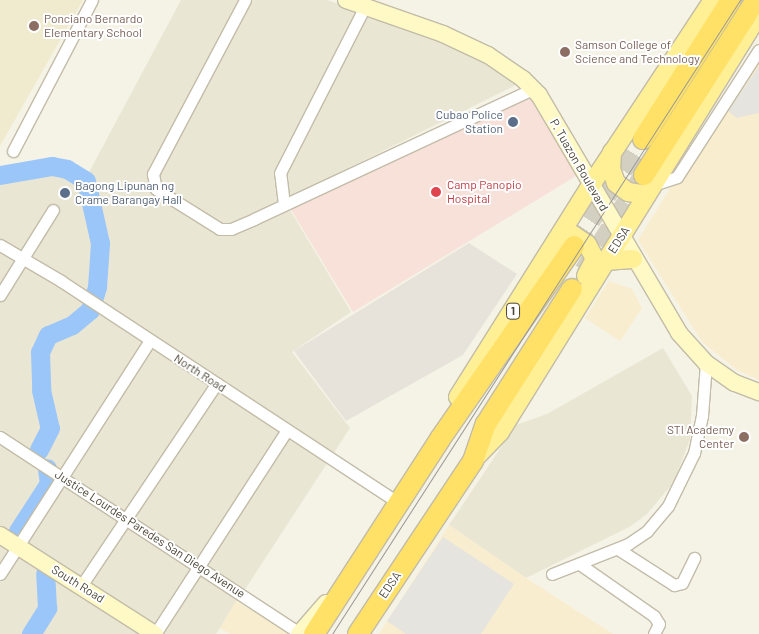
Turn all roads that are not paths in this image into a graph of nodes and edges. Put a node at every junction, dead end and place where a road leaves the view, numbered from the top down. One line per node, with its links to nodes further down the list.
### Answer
1 (92, 0): 12 (street)
2 (244, 0): 16 (street)
3 (346, 0): 7 (main road, P. Tuazon Boulevard)
4 (713, 0): 13 (main road, 1)
5 (731, 0): 11 (highway)
6 (756, 0): 15 (highway, EDSA)
7 (365, 6): 10 (main road, P. Tuazon Boulevard); 16 (street)
8 (759, 14): 15 (main road, EDSA)
9 (759, 50): 15 (street)
10 (532, 89): 14 (main road, P. Tuazon Boulevard); 16 (street)
11 (643, 138)
12 (13, 152)
13 (612, 152): 14 (main road, 1); 15 (main road)
14 (590, 185): 18 (main road, P. Tuazon Boulevard); 19 (main road, 1)
15 (648, 185): 18 (main road, EDSA)
16 (284, 204)
17 (53, 210): 21 (street)
18 (621, 238): 22 (main road, P. Tuazon Boulevard); 23 (main road, EDSA)
19 (565, 243): 24 (main road); 33 (highway, 1)
20 (0, 245): 21 (street, North Road)
21 (23, 259): 25 (street); 26 (street, North Road)
22 (634, 259): 23 (main road); 27 (main road, P. Tuazon Boulevard)
23 (605, 262): 24 (main road, EDSA)
24 (578, 293): 46 (highway, EDSA)
25 (0, 295)
26 (150, 340): 28 (street, North Road); 32 (street)
27 (706, 363): 29 (main road, P. Tuazon Boulevard); 37 (street)
28 (217, 384): 30 (street, North Road); 34 (street)
29 (759, 392)
30 (287, 430): 33 (street, North Road); 40 (street)
31 (0, 437): 32 (street, Justice Lourdes Paredes San Diego Avenue)
32 (61, 476): 34 (street, Justice Lourdes Paredes San Diego Avenue); 36 (street)
33 (399, 503): 45 (highway, 1)
34 (127, 520): 40 (street, Justice Lourdes Paredes San Diego Avenue); 43 (street)
35 (0, 535): 36 (main road, South Road)
36 (18, 546): 41 (street); 43 (main road, South Road)
37 (618, 549): 38 (street); 39 (street)
38 (694, 558)
39 (582, 565): 42 (street); 47 (street)
40 (198, 566): 44 (street); 45 (street, Justice Lourdes Paredes San Diego Avenue)
41 (0, 574)
42 (552, 574)
43 (81, 586): 44 (main road, South Road)
44 (155, 634)
45 (304, 634)
46 (358, 634)
47 (654, 634)

